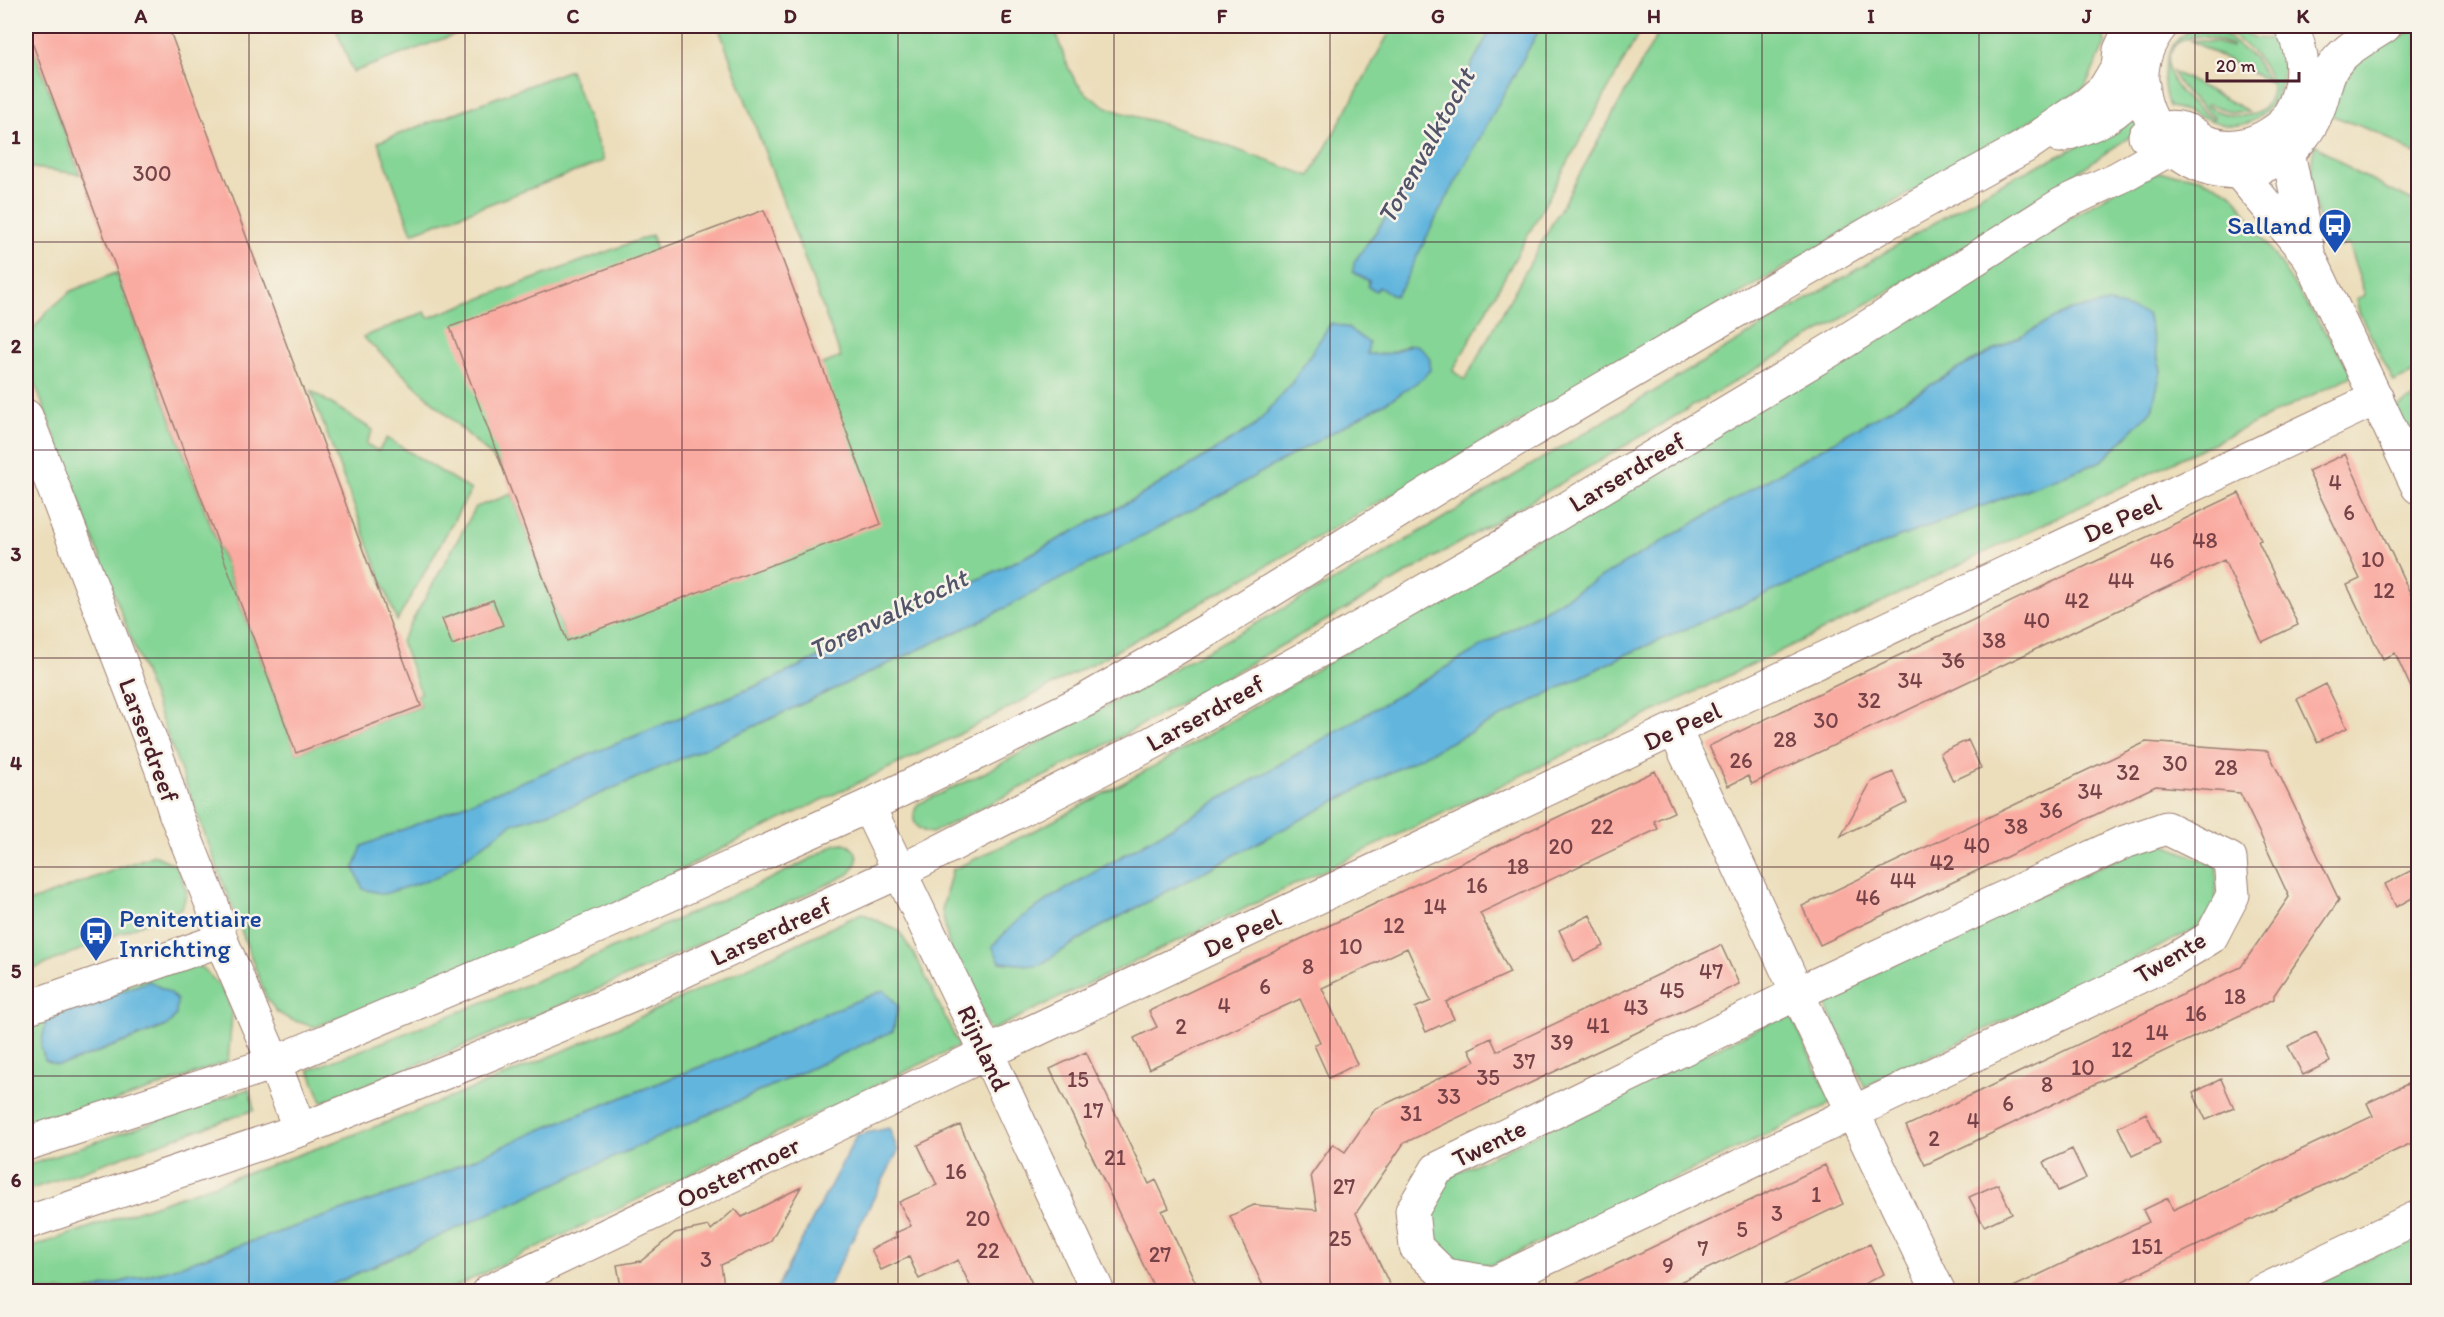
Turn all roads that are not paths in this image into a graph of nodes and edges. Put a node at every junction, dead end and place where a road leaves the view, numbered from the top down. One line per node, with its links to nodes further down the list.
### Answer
1 (2130, 26): 6 (street)
2 (2161, 26): 6 (street)
3 (2291, 26): 7 (street)
4 (2354, 26): 7 (street)
5 (2385, 26): 7 (street)
6 (2130, 76): 9 (street); 16 (street)
7 (2315, 76): 8 (street)
8 (2284, 139): 9 (street); 10 (street); 11 (street)
9 (2166, 140): 10 (street); 17 (street, Larserdreef)
10 (2238, 171): 11 (street)
11 (2309, 256): 12 (street)
12 (2377, 398): 14 (street); 15 (street, De Peel)
13 (26, 416): 18 (street, Larserdreef)
14 (2418, 487)
15 (1674, 729): 19 (street); 21 (street, De Peel)
16 (868, 806): 17 (street, Rijnland); 22 (street)
17 (899, 872): 21 (street, Rijnland); 24 (street, Larserdreef)
18 (221, 940): 20 (street); 22 (street, Larserdreef)
19 (1796, 994): 23 (street); 23 (street, Twente); 23 (street, Twente)
20 (26, 1008)
21 (987, 1053): 28 (street, Oostermoer); 29 (street, Rijnland)
22 (274, 1063): 24 (street, Larserdreef); 25 (street)
23 (1853, 1112): 30 (street)
24 (300, 1130): 27 (street, Larserdreef)
25 (26, 1144)
26 (2418, 1217): 31 (street)
27 (26, 1223)
28 (488, 1292)
29 (1098, 1292)
30 (1939, 1292)
31 (2261, 1292)

